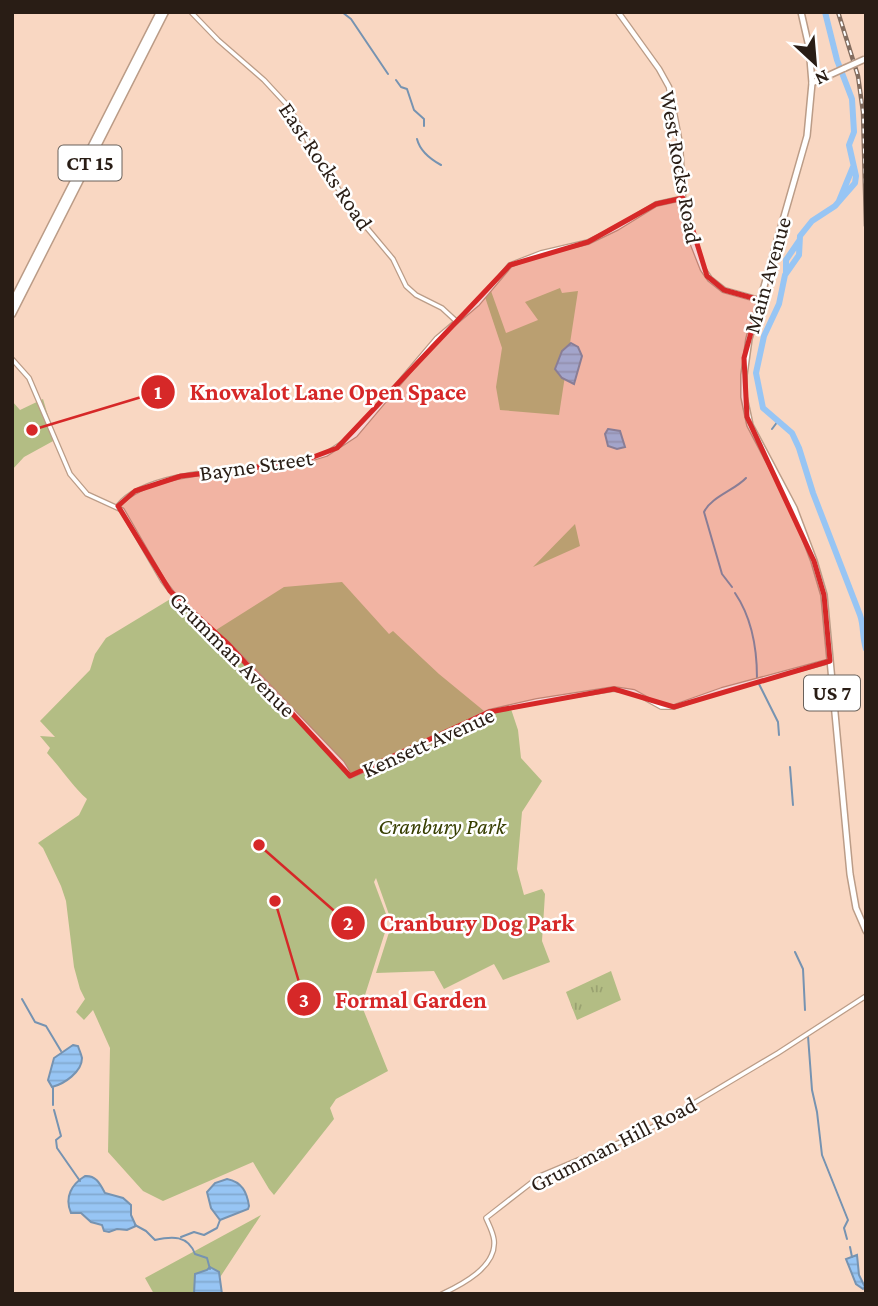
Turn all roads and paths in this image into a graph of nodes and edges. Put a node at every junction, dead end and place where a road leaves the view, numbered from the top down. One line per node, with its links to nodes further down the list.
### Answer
1 (160, 12): 10 (highway, CT 15)
2 (166, 12): 11 (highway, CT 15)
3 (191, 12): 12 (street, East Rocks Road)
4 (618, 12): 8 (main road, West Rocks Road)
5 (801, 12): 7 (main road, Main Avenue)
6 (866, 59): 7 (main road, bridge)
7 (812, 83): 9 (main road, Main Avenue / US 7)
8 (683, 198): 9 (main road, West Rocks Road); 12 (street, Bayne Street)
9 (760, 300): 15 (main road, Main Avenue / US 7)
10 (12, 303)
11 (12, 314)
12 (455, 321): 14 (street, Bayne Street)
13 (12, 359): 14 (street)
14 (118, 506): 16 (street, Grumman Avenue)
15 (830, 661): 16 (street, Kensett Avenue); 17 (main road, US 7)
16 (350, 776)
17 (866, 931)
18 (866, 996): 19 (street, Grumman Hill Road)
19 (442, 1294)

